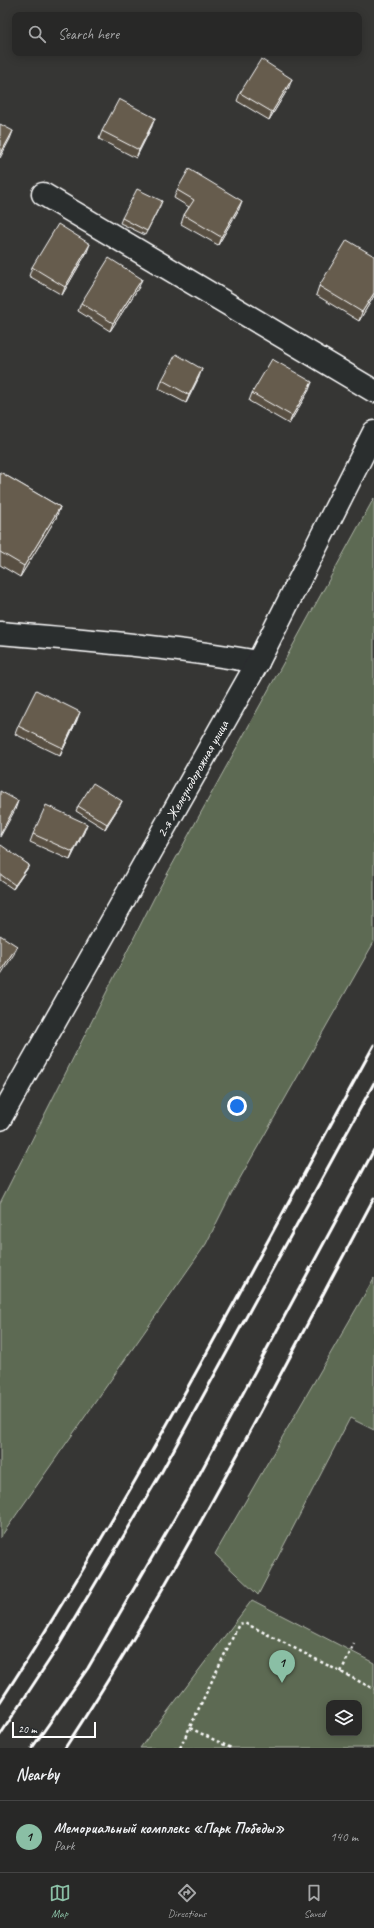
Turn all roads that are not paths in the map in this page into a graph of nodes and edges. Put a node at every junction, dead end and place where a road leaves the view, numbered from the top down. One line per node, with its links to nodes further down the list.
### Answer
1 (43, 194): 2 (street)
2 (374, 391)
3 (374, 432): 5 (street, 2-я Железнодорожная улица)
4 (0, 633): 5 (street)
5 (258, 662): 6 (street, 2-я Железнодорожная улица)
6 (0, 1119)

